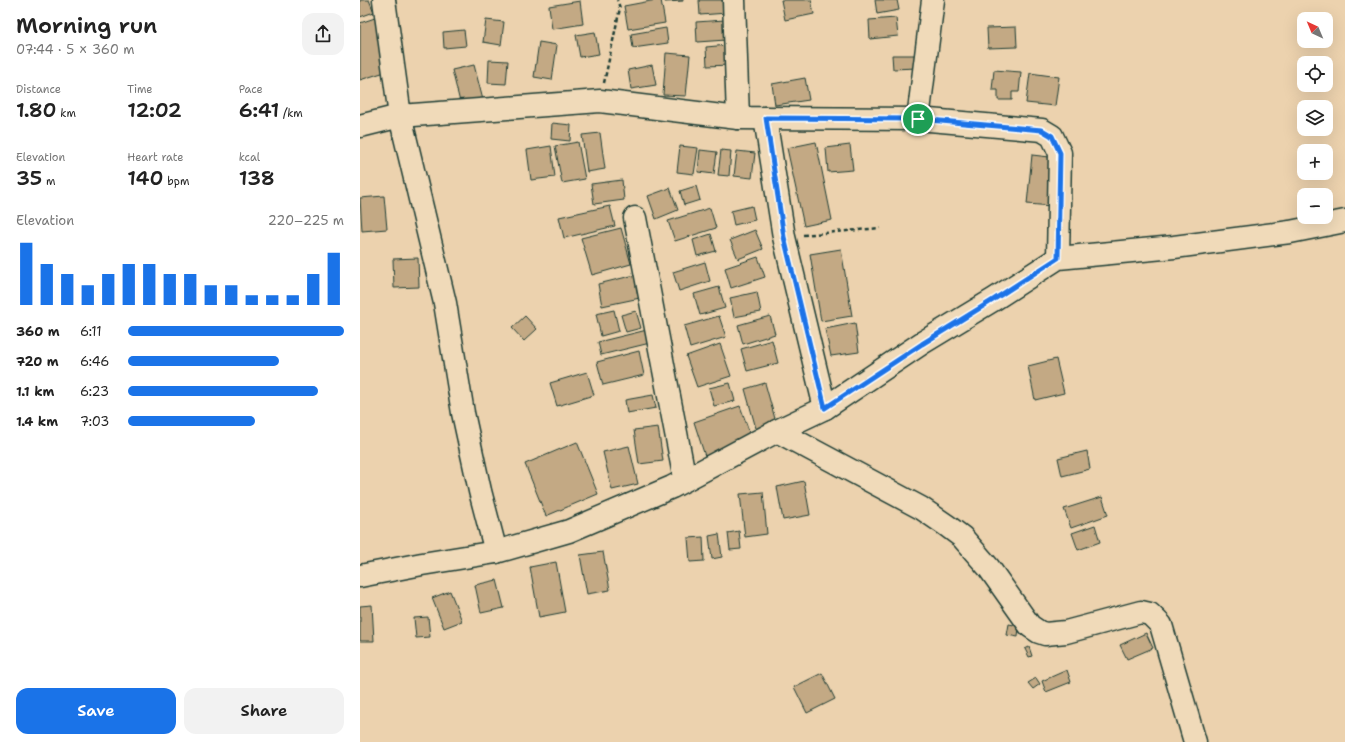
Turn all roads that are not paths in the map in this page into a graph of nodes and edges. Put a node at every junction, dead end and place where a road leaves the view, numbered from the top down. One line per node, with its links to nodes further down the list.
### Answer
1 (384, 0): 4 (street)
2 (734, 0): 5 (street)
3 (933, 0): 7 (street)
4 (400, 116): 5 (street); 8 (street); 15 (street)
5 (738, 118): 6 (street)
6 (766, 118): 7 (street); 12 (street)
7 (918, 119): 11 (street)
8 (360, 126)
9 (635, 218): 14 (street)
10 (1345, 221): 11 (street)
11 (1058, 258): 12 (street)
12 (825, 408): 13 (street)
13 (777, 431): 14 (street); 17 (street)
14 (685, 480): 15 (street)
15 (496, 552): 16 (street)
16 (360, 576)
17 (1194, 742)

